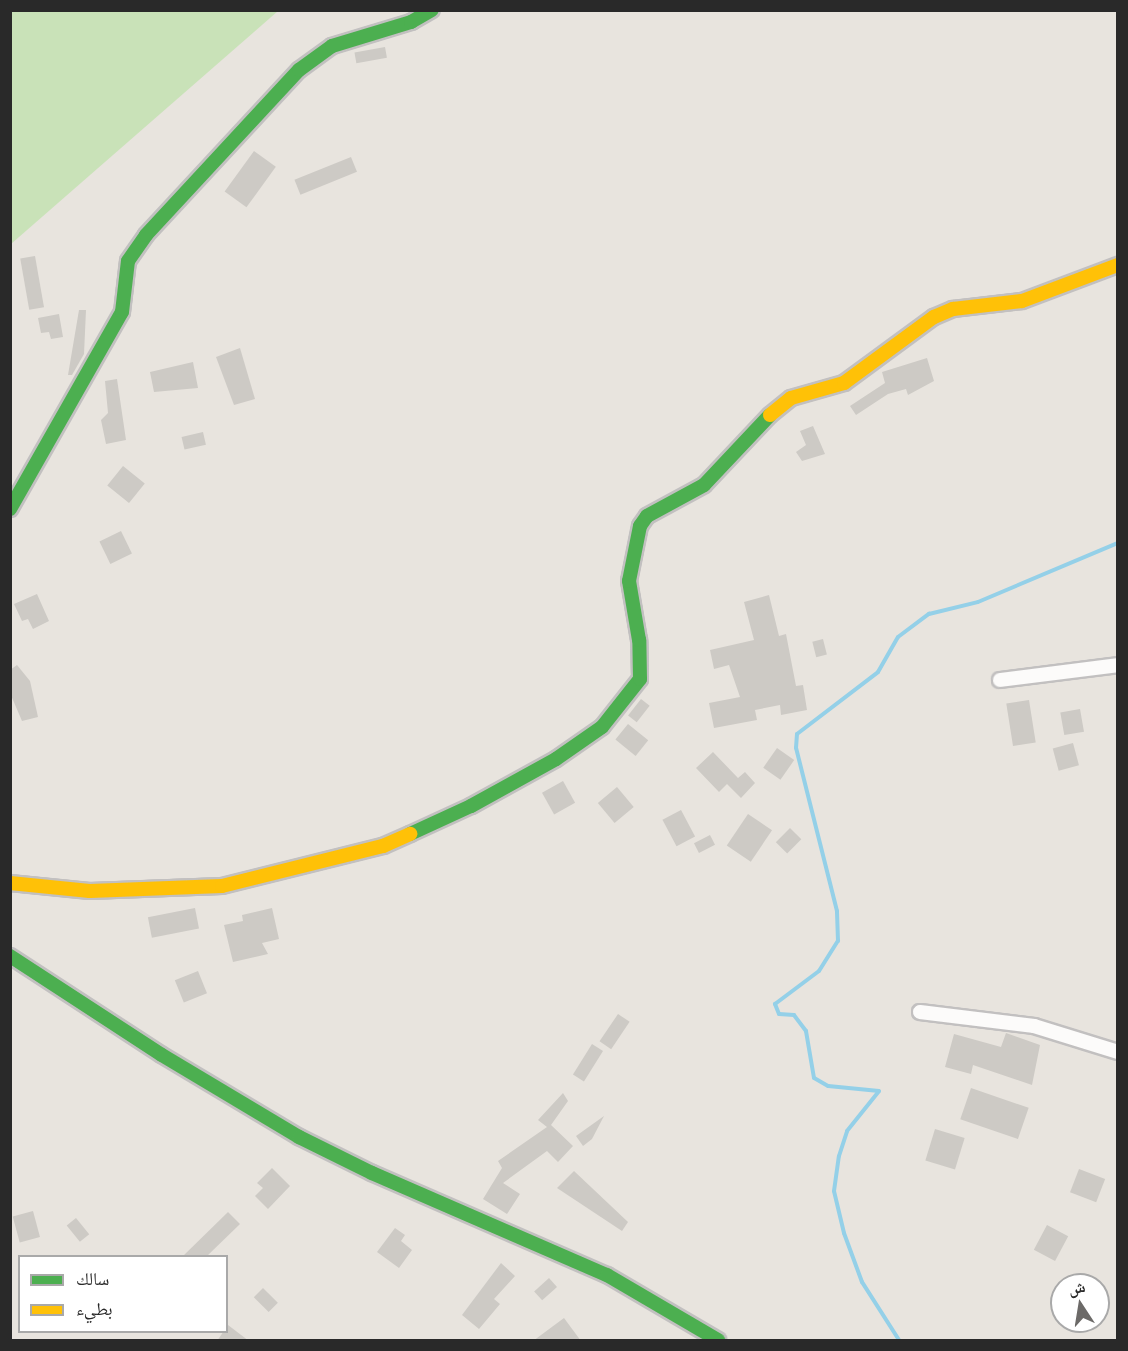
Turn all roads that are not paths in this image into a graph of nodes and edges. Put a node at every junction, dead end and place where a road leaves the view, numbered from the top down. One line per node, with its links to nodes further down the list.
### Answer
1 (432, 10): 3 (street)
2 (1118, 265): 6 (street)
3 (10, 509)
4 (1118, 665): 5 (street)
5 (1000, 680)
6 (10, 884)
7 (10, 956): 10 (street)
8 (920, 1012): 9 (street)
9 (1118, 1052)
10 (718, 1341)

